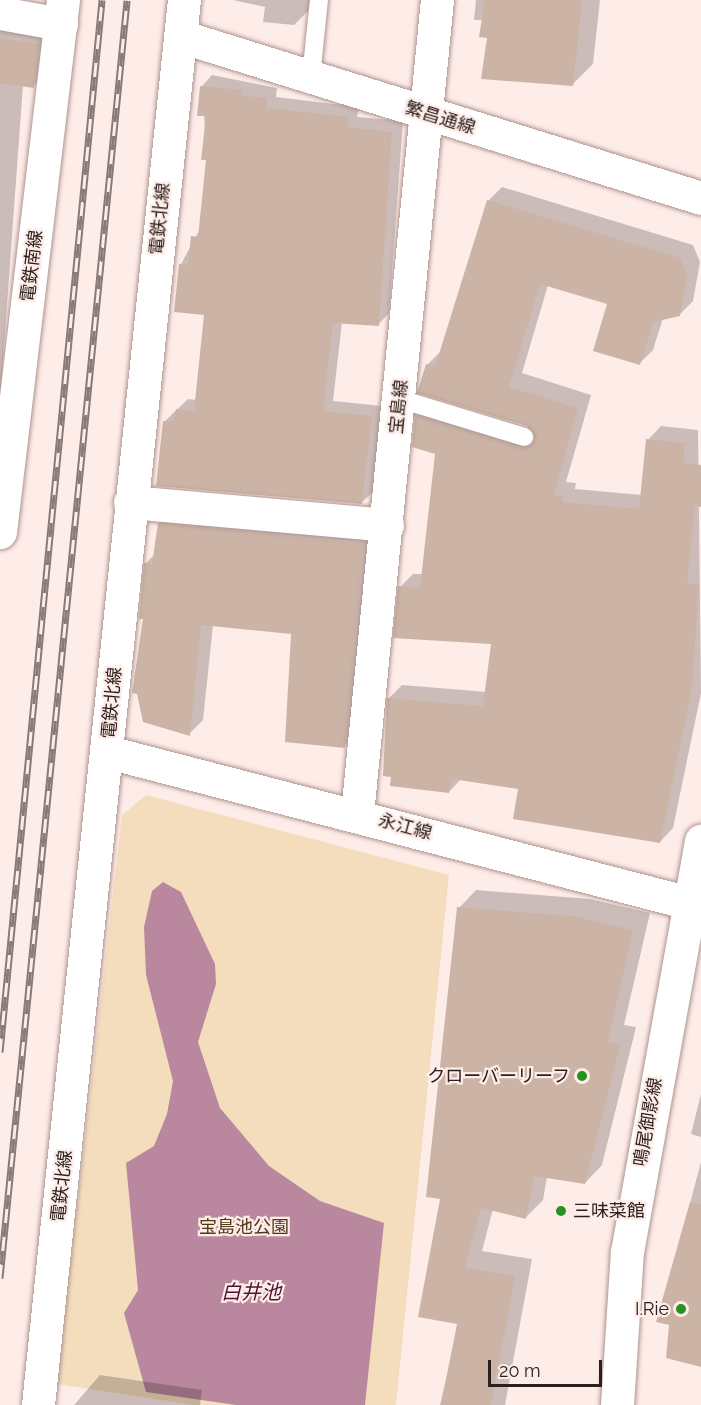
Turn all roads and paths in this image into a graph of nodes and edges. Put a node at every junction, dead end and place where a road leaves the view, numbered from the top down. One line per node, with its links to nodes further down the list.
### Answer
1 (184, 0): 6 (street, 電鉄北線)
2 (320, 0): 7 (lane)
3 (437, 0): 8 (street, 宝島線)
4 (0, 12): 5 (street)
5 (62, 12): 14 (street, 電鉄南線)
6 (180, 36): 7 (street, 繁昌通線); 12 (street, 電鉄北線)
7 (311, 77): 8 (street, 繁昌通線)
8 (429, 115): 9 (street, 繁昌通線); 10 (street, 宝島線)
9 (701, 198)
10 (400, 399): 11 (lane); 13 (street, 宝島線)
11 (524, 438)
12 (130, 502): 13 (street); 15 (street, 電鉄北線)
13 (387, 525): 16 (street, 宝島線)
14 (0, 532)
15 (108, 752): 16 (street, 永江線); 19 (street, 電鉄北線)
16 (357, 814): 18 (street, 永江線)
17 (701, 841): 18 (street, 鳴尾御影線)
18 (694, 905): 20 (street, 鳴尾御影線)
19 (38, 1405)
20 (616, 1405)

